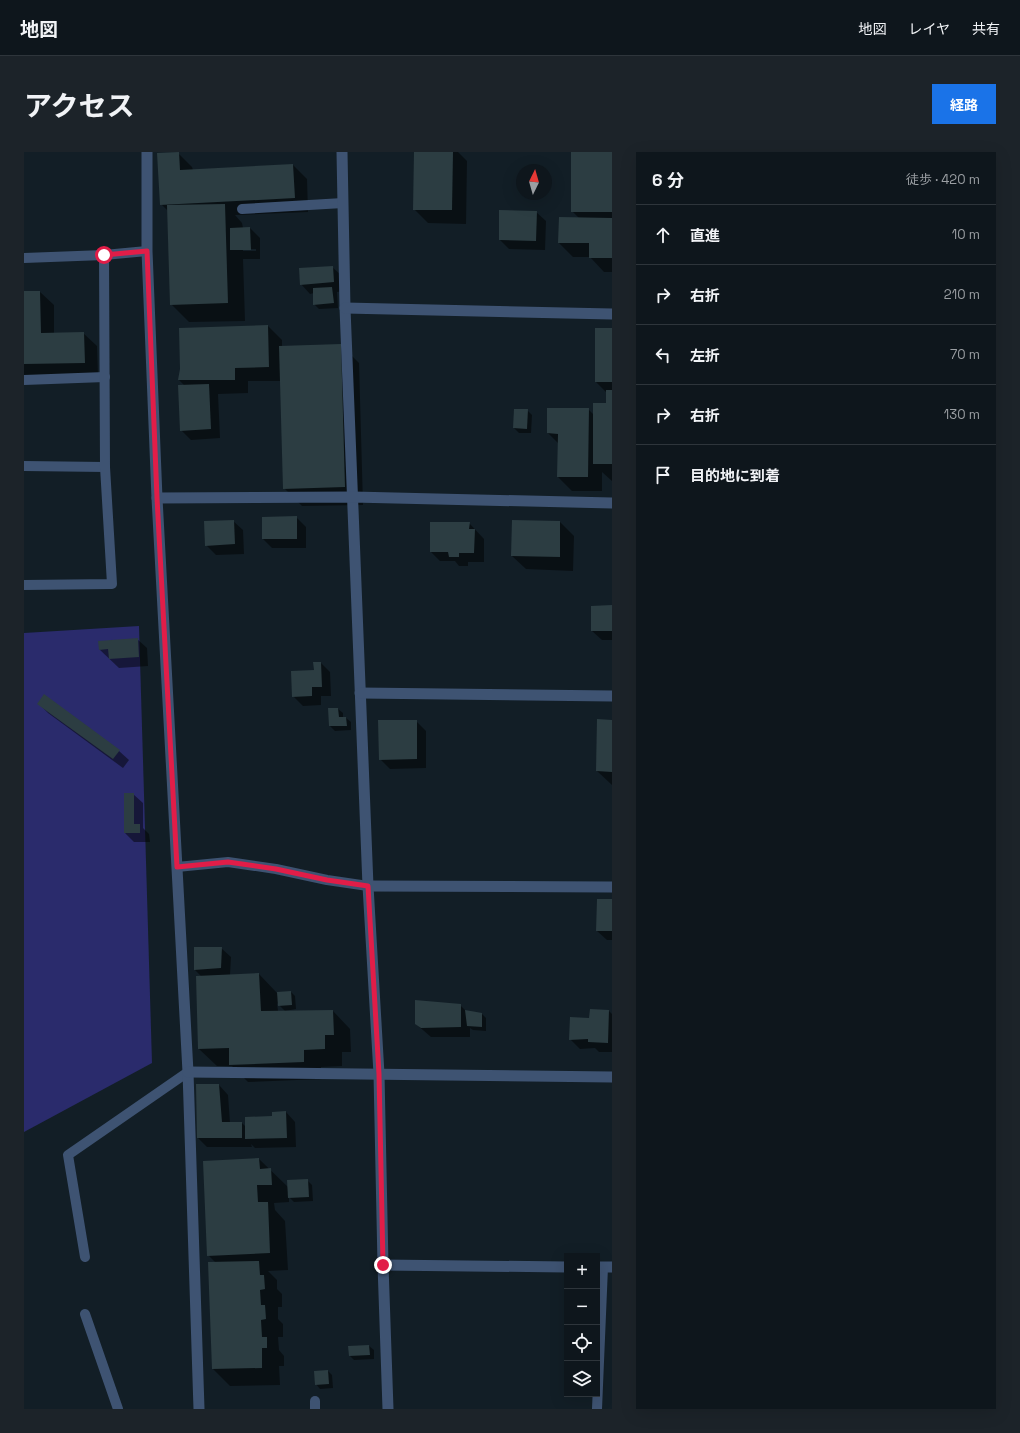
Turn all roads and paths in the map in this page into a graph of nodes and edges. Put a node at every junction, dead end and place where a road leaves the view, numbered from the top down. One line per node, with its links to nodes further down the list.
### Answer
1 (147, 152): 5 (street)
2 (342, 152): 3 (street)
3 (343, 203): 4 (lane); 8 (street)
4 (242, 209)
5 (147, 251): 6 (lane); 15 (street)
6 (104, 255): 7 (lane); 10 (lane)
7 (24, 258)
8 (345, 308): 9 (street); 14 (street)
9 (612, 314)
10 (105, 377): 11 (lane); 13 (lane)
11 (24, 380)
12 (24, 466): 13 (lane)
13 (105, 467): 17 (lane)
14 (353, 497): 15 (street); 16 (street); 18 (street)
15 (157, 498): 20 (street)
16 (612, 503)
17 (24, 585)
18 (360, 693): 19 (street); 21 (street)
19 (612, 696)
20 (177, 867): 21 (lane); 23 (street)
21 (368, 886): 22 (street); 24 (street)
22 (612, 887)
23 (188, 1072): 24 (street); 26 (lane); 32 (street)
24 (379, 1074): 25 (street); 27 (street)
25 (612, 1077)
26 (85, 1257)
27 (383, 1265): 28 (street); 33 (street)
28 (564, 1267)
29 (604, 1267): 34 (lane)
30 (85, 1314): 31 (lane)
31 (118, 1409)
32 (199, 1409)
33 (388, 1409)
34 (597, 1409)

